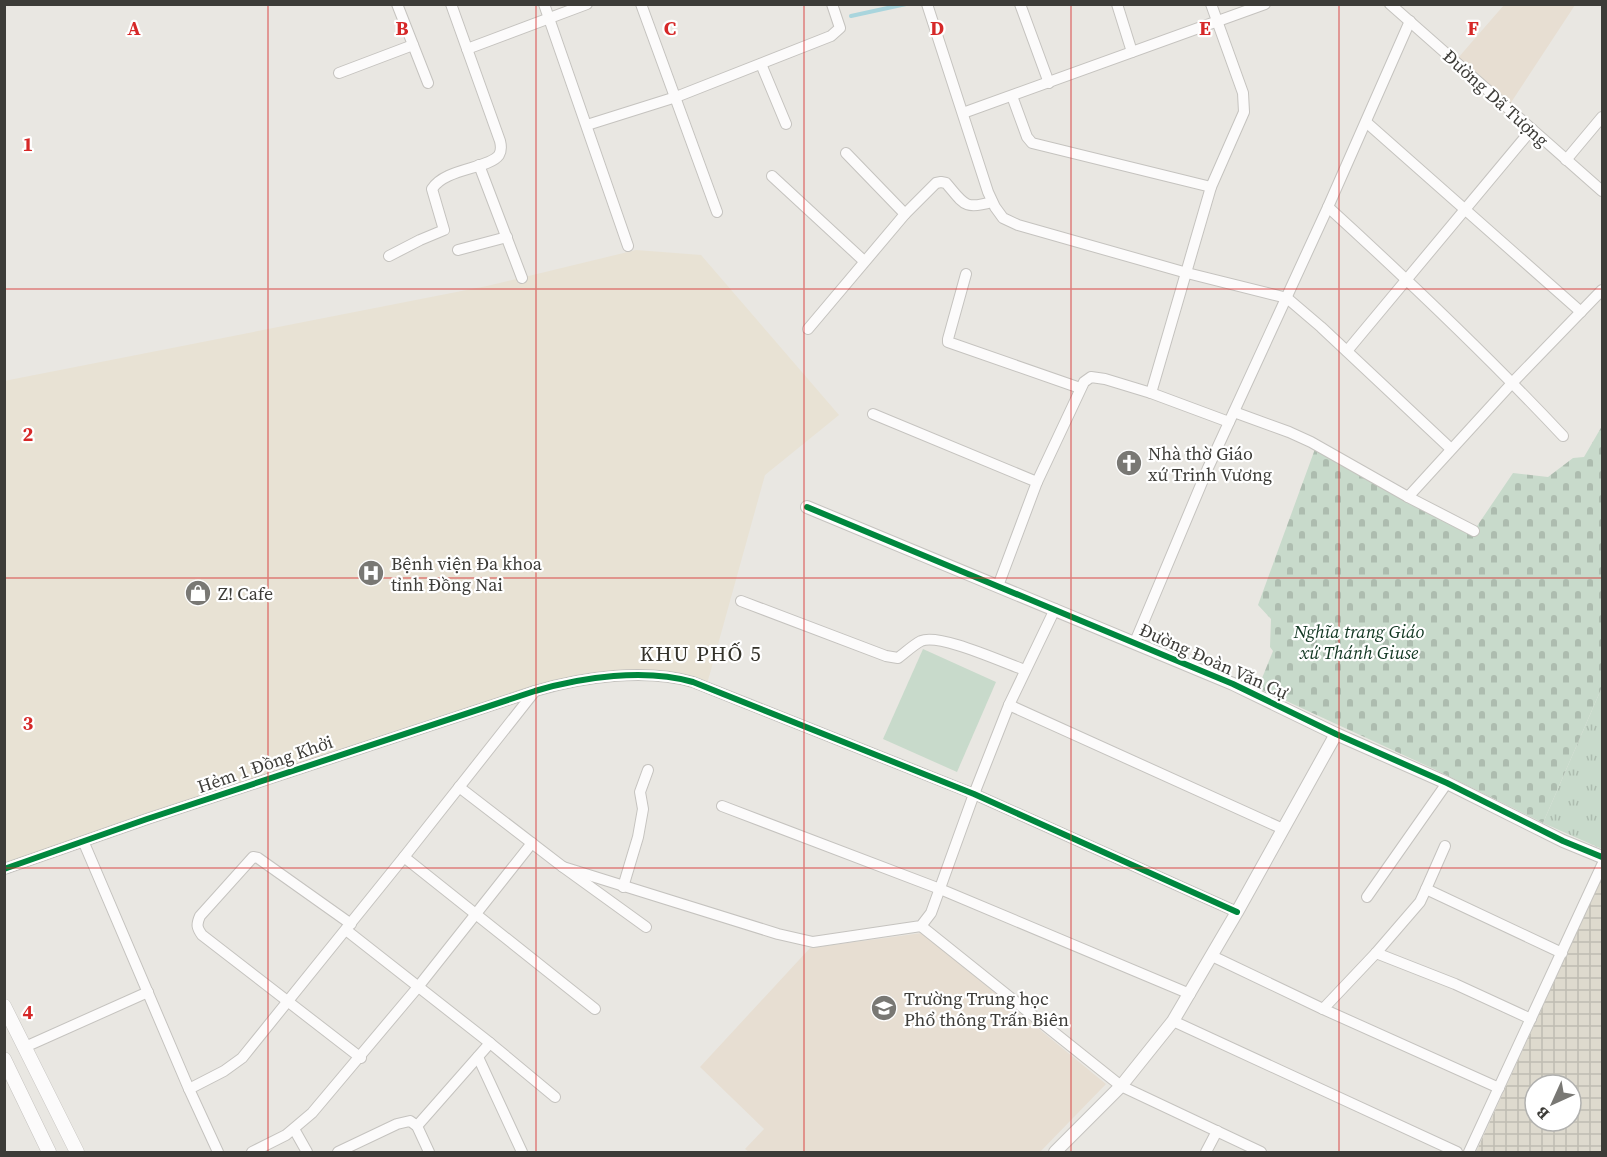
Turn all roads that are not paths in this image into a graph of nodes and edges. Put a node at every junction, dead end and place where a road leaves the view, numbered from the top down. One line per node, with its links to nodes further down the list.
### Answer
1 (397, 4): 16 (street)
2 (451, 4): 17 (street)
3 (544, 4): 13 (street)
4 (587, 4): 13 (street)
5 (641, 4): 24 (street)
6 (832, 4): 19 (street)
7 (1020, 4): 22 (street)
8 (1117, 4): 18 (street)
9 (1211, 4): 15 (street)
10 (1265, 4): 15 (street)
11 (1390, 4): 14 (street, Đường Dã Tượng)
12 (927, 6): 25 (street)
13 (549, 18): 17 (street); 29 (street)
14 (1410, 21): 27 (street); 30 (street, Đường Dã Tượng)
15 (1217, 22): 18 (street); 35 (street)
16 (413, 45): 20 (street); 21 (street)
17 (467, 49): 33 (street)
18 (1132, 52): 22 (street)
19 (761, 64): 24 (street); 28 (street)
20 (339, 73)
21 (428, 83)
22 (1049, 83): 23 (street)
23 (1012, 96): 25 (street); 35 (street)
24 (675, 97): 29 (street); 40 (street)
25 (963, 113): 37 (street)
26 (1602, 117): 32 (street)
27 (1366, 122): 38 (street); 39 (street)
28 (786, 124)
29 (587, 125): 43 (street)
30 (1532, 129): 32 (street, Đường Dã Tượng); 39 (street)
31 (846, 153): 41 (street)
32 (1566, 160): 36 (street, Đường Dã Tượng)
33 (479, 165): 42 (street); 45 (street)
34 (772, 176): 46 (street)
35 (1211, 187): 47 (street)
36 (1602, 192)
37 (992, 202): 41 (street); 47 (street)
38 (1328, 207): 50 (street); 52 (street)
39 (1466, 209): 50 (street); 53 (street)
40 (717, 212)
41 (905, 214): 46 (street)
42 (507, 237): 44 (street); 49 (street)
43 (628, 246)
44 (458, 250)
45 (389, 256)
46 (864, 261): 54 (street)
47 (1186, 273): 52 (street); 58 (street)
48 (966, 274): 57 (street)
49 (522, 278)
50 (1408, 279): 55 (street); 56 (street)
51 (1602, 290): 53 (street)
52 (1287, 298): 55 (street); 60 (street)
53 (1581, 312): 56 (street)
54 (808, 329)
55 (1347, 351): 62 (street)
56 (1513, 382): 61 (street); 62 (street)
57 (1080, 388): 58 (street); 63 (street)
58 (1151, 393): 60 (street)
59 (873, 414): 63 (street)
60 (1232, 417): 64 (street); 70 (street)
61 (1563, 436)
62 (1450, 449): 64 (street)
63 (1036, 482): 67 (street)
64 (1408, 497): 66 (street)
65 (807, 507): 67 (street, Đường Đoàn Văn Cự)
66 (1474, 531)
67 (998, 586): 69 (street, Đường Đoàn Văn Cự)
68 (741, 601): 71 (street)
69 (1055, 609): 70 (street, Đường Đoàn Văn Cự); 71 (street)
70 (1135, 642): 74 (street, Đường Đoàn Văn Cự)
71 (1025, 670): 73 (street)
72 (535, 691): 77 (street); 78 (street, Hẻm 1 Đồng Khởi); 81 (street, Hẻm 1 Đồng Khởi)
73 (1009, 705): 78 (street); 80 (street)
74 (1336, 734): 76 (street, Đường Đoàn Văn Cự); 80 (street)
75 (648, 770): 89 (street)
76 (1447, 783): 85 (street, Đường Đoàn Văn Cự); 92 (street)
77 (459, 787): 82 (street); 84 (street)
78 (974, 794): 90 (street); 93 (street, Hẻm 1 Đồng Khởi)
79 (722, 806): 90 (street)
80 (1283, 829): 93 (street)
81 (84, 843): 88 (street, Hẻm 1 Đồng Khởi); 102 (street)
82 (532, 843): 87 (street); 94 (street)
83 (1445, 846): 91 (street)
84 (404, 857): 94 (street); 96 (street)
85 (1602, 857)
86 (1602, 865): 98 (street)
87 (563, 867): 89 (street); 97 (street)
88 (4, 869)
89 (623, 887): 95 (street)
90 (940, 889): 95 (street); 103 (street)
91 (1426, 889): 98 (street); 99 (street)
92 (1367, 897)
93 (1237, 912): 100 (street)
94 (476, 915): 101 (street); 106 (street)
95 (921, 926): 115 (street)
96 (348, 927): 101 (street); 104 (street); 104 (street)
97 (646, 927)
98 (1562, 952): 108 (street)
99 (1376, 953): 107 (street); 108 (street)
100 (1212, 956): 103 (street); 107 (street)
101 (418, 987): 110 (street); 113 (street)
102 (148, 992): 111 (street); 117 (street)
103 (1190, 994): 109 (street)
104 (288, 1002): 113 (street); 117 (street)
105 (4, 1005): 111 (main road)
106 (596, 1009)
107 (1323, 1009): 116 (street)
108 (1531, 1019): 116 (street)
109 (1173, 1021): 115 (street); 133 (street)
110 (490, 1043): 112 (street); 118 (street)
111 (25, 1047): 123 (main road)
112 (478, 1057): 119 (street); 129 (street)
113 (361, 1058): 120 (street)
114 (4, 1059): 122 (main road)
115 (1121, 1086): 121 (street); 130 (street)
116 (1499, 1088): 134 (street)
117 (189, 1089): 124 (street)
118 (555, 1097)
119 (417, 1126): 127 (street); 128 (street)
120 (294, 1129): 125 (street); 126 (street)
121 (1217, 1131): 131 (street); 132 (street)
122 (49, 1152)
123 (76, 1152)
124 (218, 1152)
125 (252, 1152)
126 (307, 1152)
127 (338, 1152)
128 (429, 1152)
129 (522, 1152)
130 (1055, 1152)
131 (1206, 1152)
132 (1261, 1152)
133 (1456, 1152)
134 (1469, 1152)

